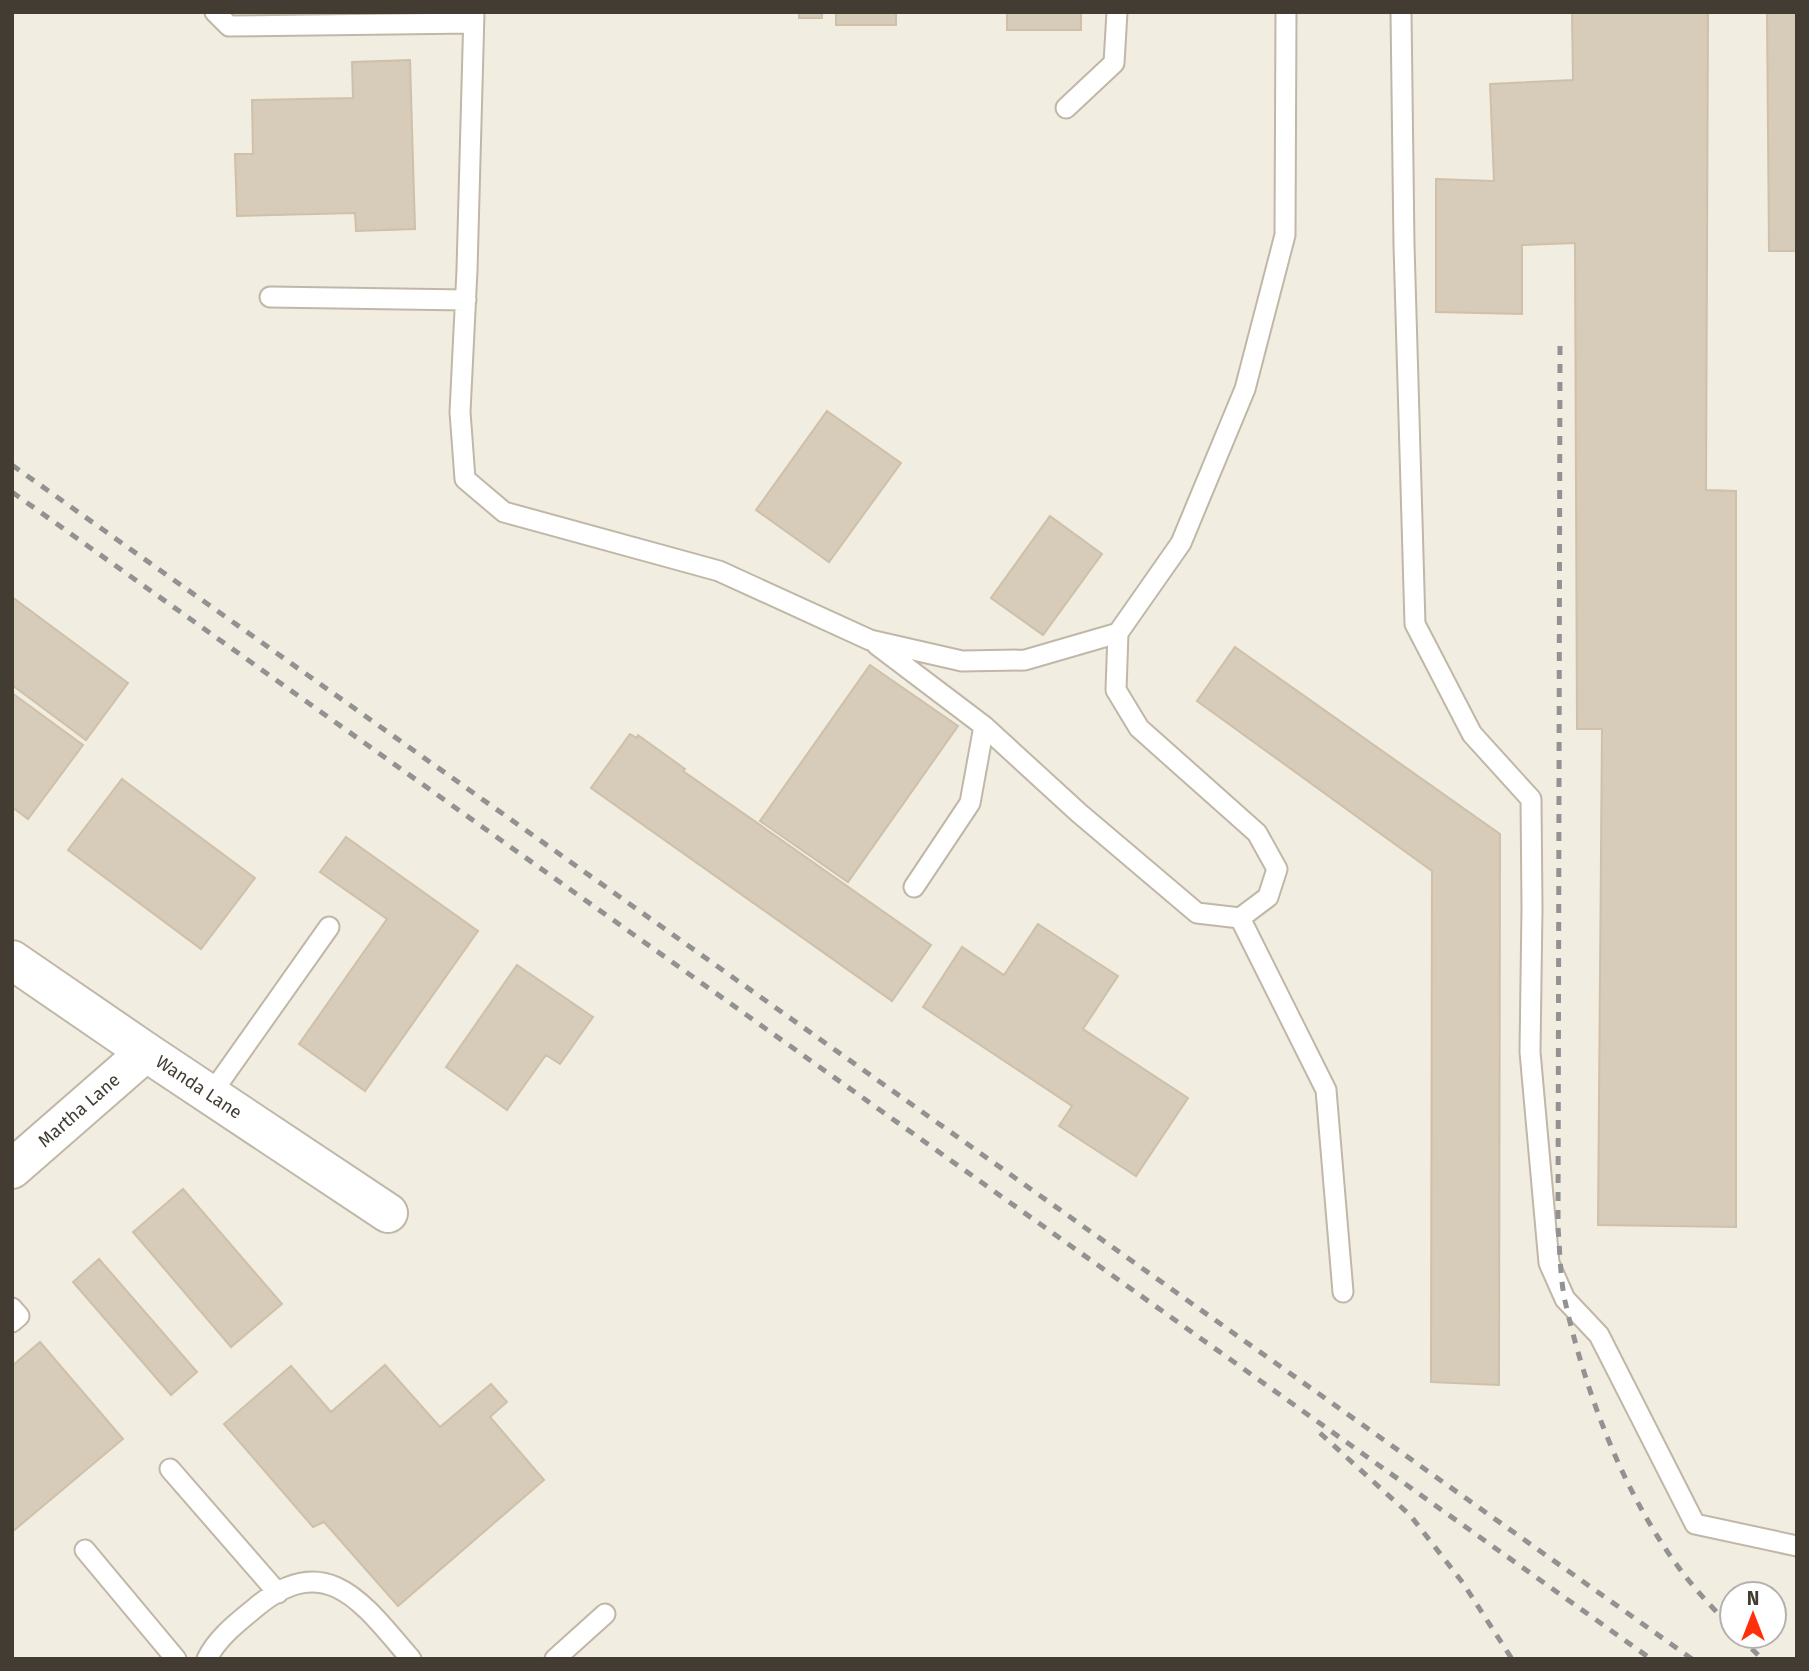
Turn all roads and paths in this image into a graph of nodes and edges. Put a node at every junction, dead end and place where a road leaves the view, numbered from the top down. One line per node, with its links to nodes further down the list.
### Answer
1 (215, 12): 5 (lane)
2 (1117, 12): 6 (lane)
3 (1286, 12): 9 (lane)
4 (1401, 12): 24 (lane)
5 (474, 18): 8 (lane)
6 (1066, 108)
7 (270, 296): 8 (lane)
8 (466, 300): 10 (lane)
9 (1118, 634): 10 (lane); 13 (lane)
10 (870, 640): 11 (lane)
11 (984, 726): 12 (lane); 13 (lane)
12 (914, 887)
13 (1240, 918): 20 (lane)
14 (329, 927): 17 (lane)
15 (12, 960): 16 (street, Wanda Lane)
16 (146, 1052): 17 (street, Wanda Lane); 18 (street, Martha Lane)
17 (211, 1094): 19 (street, Wanda Lane)
18 (12, 1169)
19 (388, 1213)
20 (1343, 1292)
21 (12, 1308): 22 (lane)
22 (12, 1322)
23 (170, 1469): 26 (lane)
24 (1797, 1546)
25 (86, 1550): 28 (lane)
26 (278, 1592): 29 (lane); 30 (lane)
27 (605, 1614): 31 (lane)
28 (176, 1659)
29 (207, 1659)
30 (411, 1659)
31 (555, 1659)

